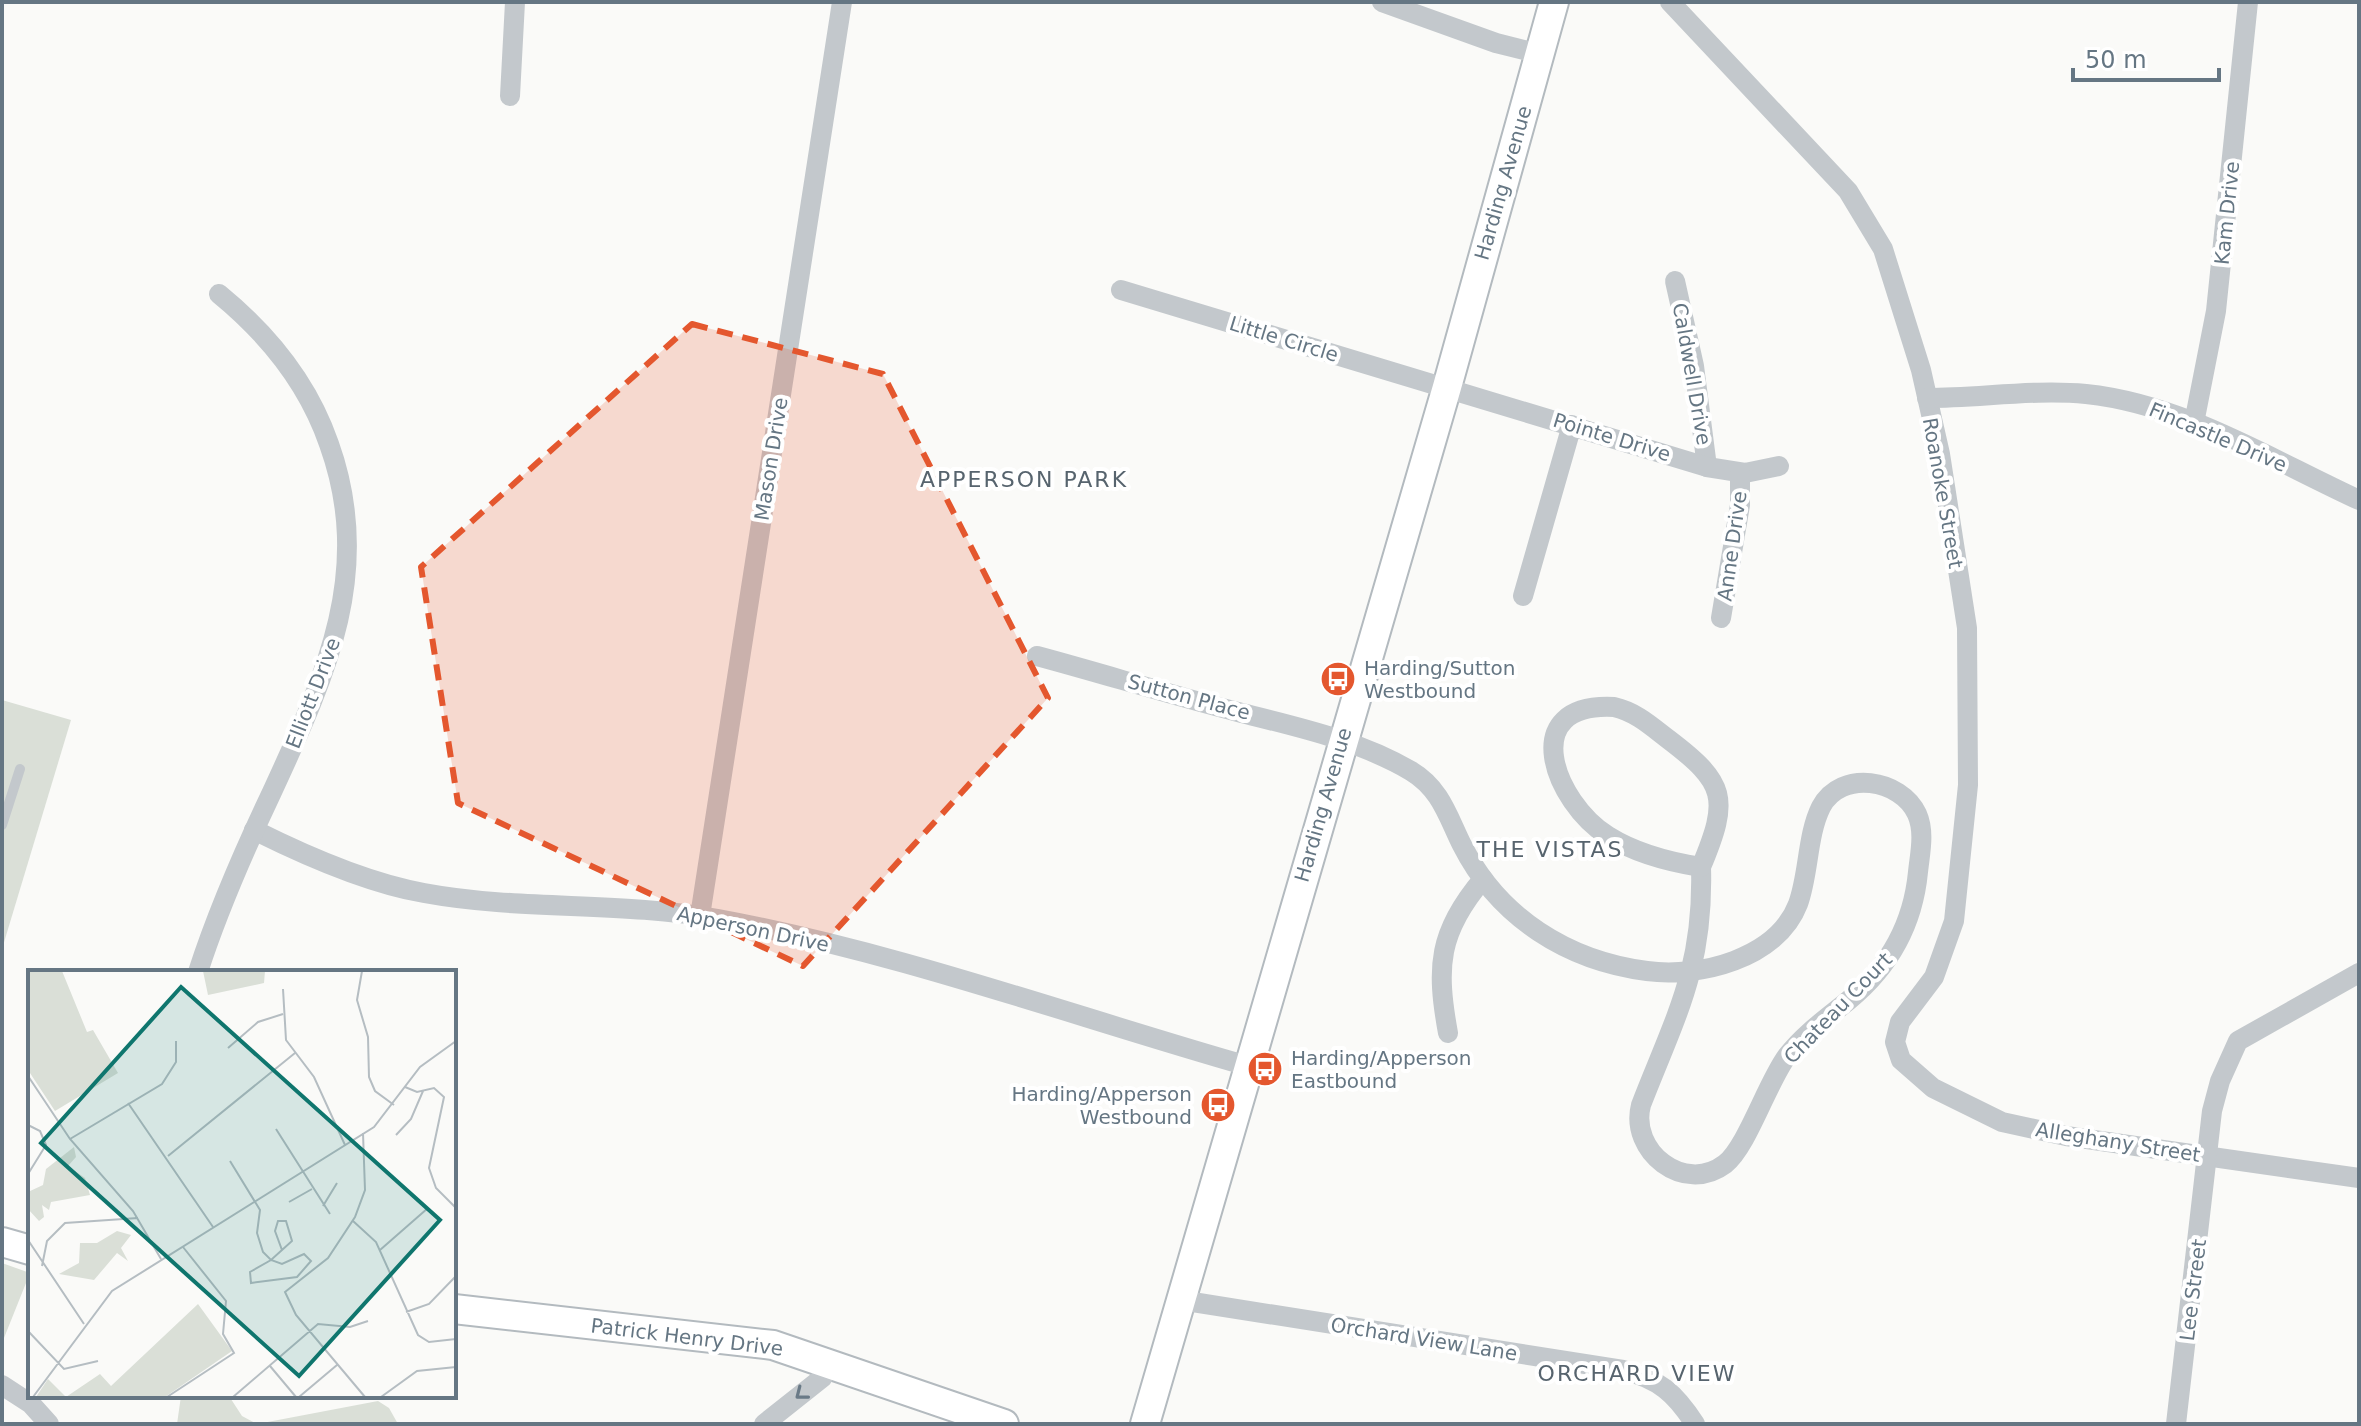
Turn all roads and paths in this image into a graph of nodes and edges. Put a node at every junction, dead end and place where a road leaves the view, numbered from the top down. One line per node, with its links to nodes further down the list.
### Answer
1 (515, 2): 8 (street)
2 (842, 2): 29 (street, Mason Drive)
3 (1382, 2): 7 (street)
4 (1554, 2): 7 (main road, Harding Avenue)
5 (1670, 2): 13 (street, Roanoke Street)
6 (2248, 2): 14 (street, Kam Drive)
7 (1540, 54): 12 (main road, Harding Avenue)
8 (510, 96)
9 (1675, 281): 17 (street, Caldwell Drive)
10 (1121, 290): 12 (street, Little Circle)
11 (219, 294): 26 (street, Elliott Drive)
12 (1447, 387): 15 (street, Pointe Drive); 23 (main road, Harding Avenue)
13 (1927, 398): 14 (street, Fincastle Drive); 34 (street, Roanoke Street)
14 (2194, 423): 19 (street, Fincastle Drive)
15 (1572, 425): 17 (street, Pointe Drive); 20 (street)
16 (1779, 466): 18 (street, Pointe Drive)
17 (1707, 467): 18 (street, Pointe Drive)
18 (1740, 473): 21 (street, Anne Drive)
19 (2359, 500)
20 (1523, 596)
21 (1721, 618)
22 (1037, 656): 23 (street, Sutton Place)
23 (1342, 740): 28 (street, Sutton Place); 35 (main road, Harding Avenue)
24 (20, 769): 25 (lane)
25 (2, 825)
26 (254, 830): 29 (street, Apperson Drive); 30 (street, Elliott Drive)
27 (1701, 867): 27 (street); 31 (street)
28 (1483, 879): 31 (street, Chateau Court); 33 (street)
29 (700, 916): 35 (street, Apperson Drive)
30 (199, 970)
31 (1693, 972): 31 (street, Chateau Court)
32 (2359, 973): 36 (street, Lee Street)
33 (1448, 1033)
34 (1898, 1054): 36 (street, Alleghany Street)
35 (1248, 1066): 40 (main road, Harding Avenue)
36 (2208, 1157): 37 (street, Alleghany Street); 49 (street, Lee Street)
37 (2359, 1178)
38 (2, 1242): 39 (main road)
39 (28, 1249)
40 (1180, 1300): 47 (main road, Harding Avenue); 48 (street, Orchard View Lane)
41 (456, 1309): 42 (main road, Patrick Henry Drive)
42 (831, 1363): 44 (street, one-way to 44); 46 (main road, Patrick Henry Drive)
43 (2, 1385): 45 (street)
44 (765, 1423)
45 (49, 1424)
46 (1004, 1424)
47 (1145, 1424)
48 (1695, 1424)
49 (2176, 1424)

